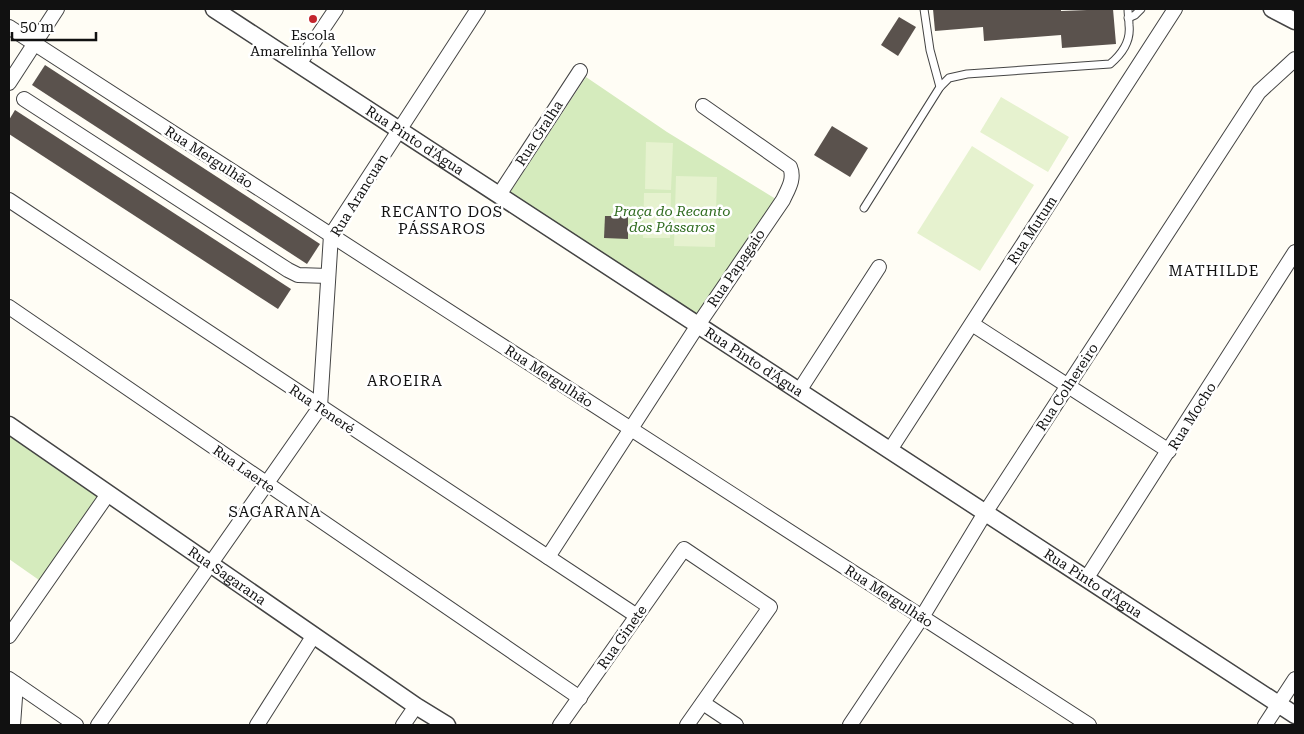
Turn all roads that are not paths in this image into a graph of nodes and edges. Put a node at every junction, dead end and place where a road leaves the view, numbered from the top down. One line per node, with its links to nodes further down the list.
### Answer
1 (57, 9): 13 (street)
2 (214, 9): 15 (street, Rua Pinto d'Água)
3 (336, 9): 15 (street)
4 (478, 9): 21 (street, Rua Arancuan)
5 (924, 9): 18 (lane)
6 (1128, 9): 10 (lane)
7 (1141, 9): 10 (lane)
8 (1175, 9): 30 (street, Rua Mutum)
9 (1272, 9): 11 (street)
10 (1128, 18): 18 (lane)
11 (1295, 22)
12 (9, 27): 13 (street, Rua Mergulhão)
13 (34, 44): 17 (street); 25 (street, Rua Mergulhão)
14 (1295, 59): 32 (street, Rua Colhereiro)
15 (298, 64): 21 (street, Rua Pinto d'Água)
16 (580, 72): 22 (street, Rua Gralha)
17 (9, 83)
18 (940, 87): 24 (lane)
19 (24, 98): 28 (street)
20 (703, 106): 31 (street, Rua Papagaio)
21 (399, 130): 22 (street, Rua Pinto d'Água); 25 (street, Rua Arancuan)
22 (499, 195): 31 (street, Rua Pinto d'Água)
23 (9, 200): 34 (street, Rua Teneré)
24 (864, 208)
25 (330, 235): 28 (street, Rua Arancuan); 36 (street, Rua Mergulhão)
26 (1295, 252): 38 (street, Rua Mocho)
27 (879, 267): 33 (street)
28 (328, 276): 34 (street, Rua Arancuan)
29 (9, 307): 39 (street, Rua Laerte)
30 (972, 324): 32 (street); 37 (street, Rua Mutum)
31 (698, 325): 33 (street, Rua Pinto d'Água); 36 (street, Rua Papagaio)
32 (1068, 386): 38 (street); 41 (street, Rua Colhereiro)
33 (798, 390): 37 (street, Rua Pinto d'Água)
34 (320, 408): 39 (street); 42 (street, Rua Teneré)
35 (9, 425): 40 (street, Rua Sagarana)
36 (631, 429): 42 (street, Rua Papagaio); 46 (street, Rua Mergulhão)
37 (890, 450): 41 (street, Rua Pinto d'Água)
38 (1169, 451): 44 (street, Rua Mocho)
39 (266, 485): 43 (street); 51 (street, Rua Laerte)
40 (108, 494): 43 (street, Rua Sagarana); 48 (street)
41 (985, 513): 44 (street, Rua Pinto d'Água); 46 (street, Rua Colhereiro)
42 (548, 557): 45 (street, Rua Teneré)
43 (210, 564): 47 (street, Rua Sagarana); 58 (street)
44 (1086, 579): 53 (street, Rua Pinto d'Água)
45 (637, 616): 51 (street, Rua Ginete); 52 (street, Rua Ginete)
46 (922, 617): 65 (street, Rua Colhereiro); 66 (street, Rua Mergulhão)
47 (314, 635): 54 (street, Rua Sagarana); 59 (street)
48 (9, 636)
49 (1295, 679): 53 (street)
50 (12, 681): 56 (street); 57 (street)
51 (580, 698): 62 (street, Rua Ginete)
52 (703, 704): 63 (street); 64 (street)
53 (1279, 704): 55 (street, Rua Pinto d'Água); 67 (street)
54 (416, 706): 60 (street); 61 (street, Rua Sagarana)
55 (1295, 715)
56 (13, 725)
57 (76, 725)
58 (98, 725)
59 (257, 725)
60 (403, 725)
61 (447, 725)
62 (560, 725)
63 (687, 725)
64 (736, 725)
65 (850, 725)
66 (1089, 725)
67 (1265, 725)

